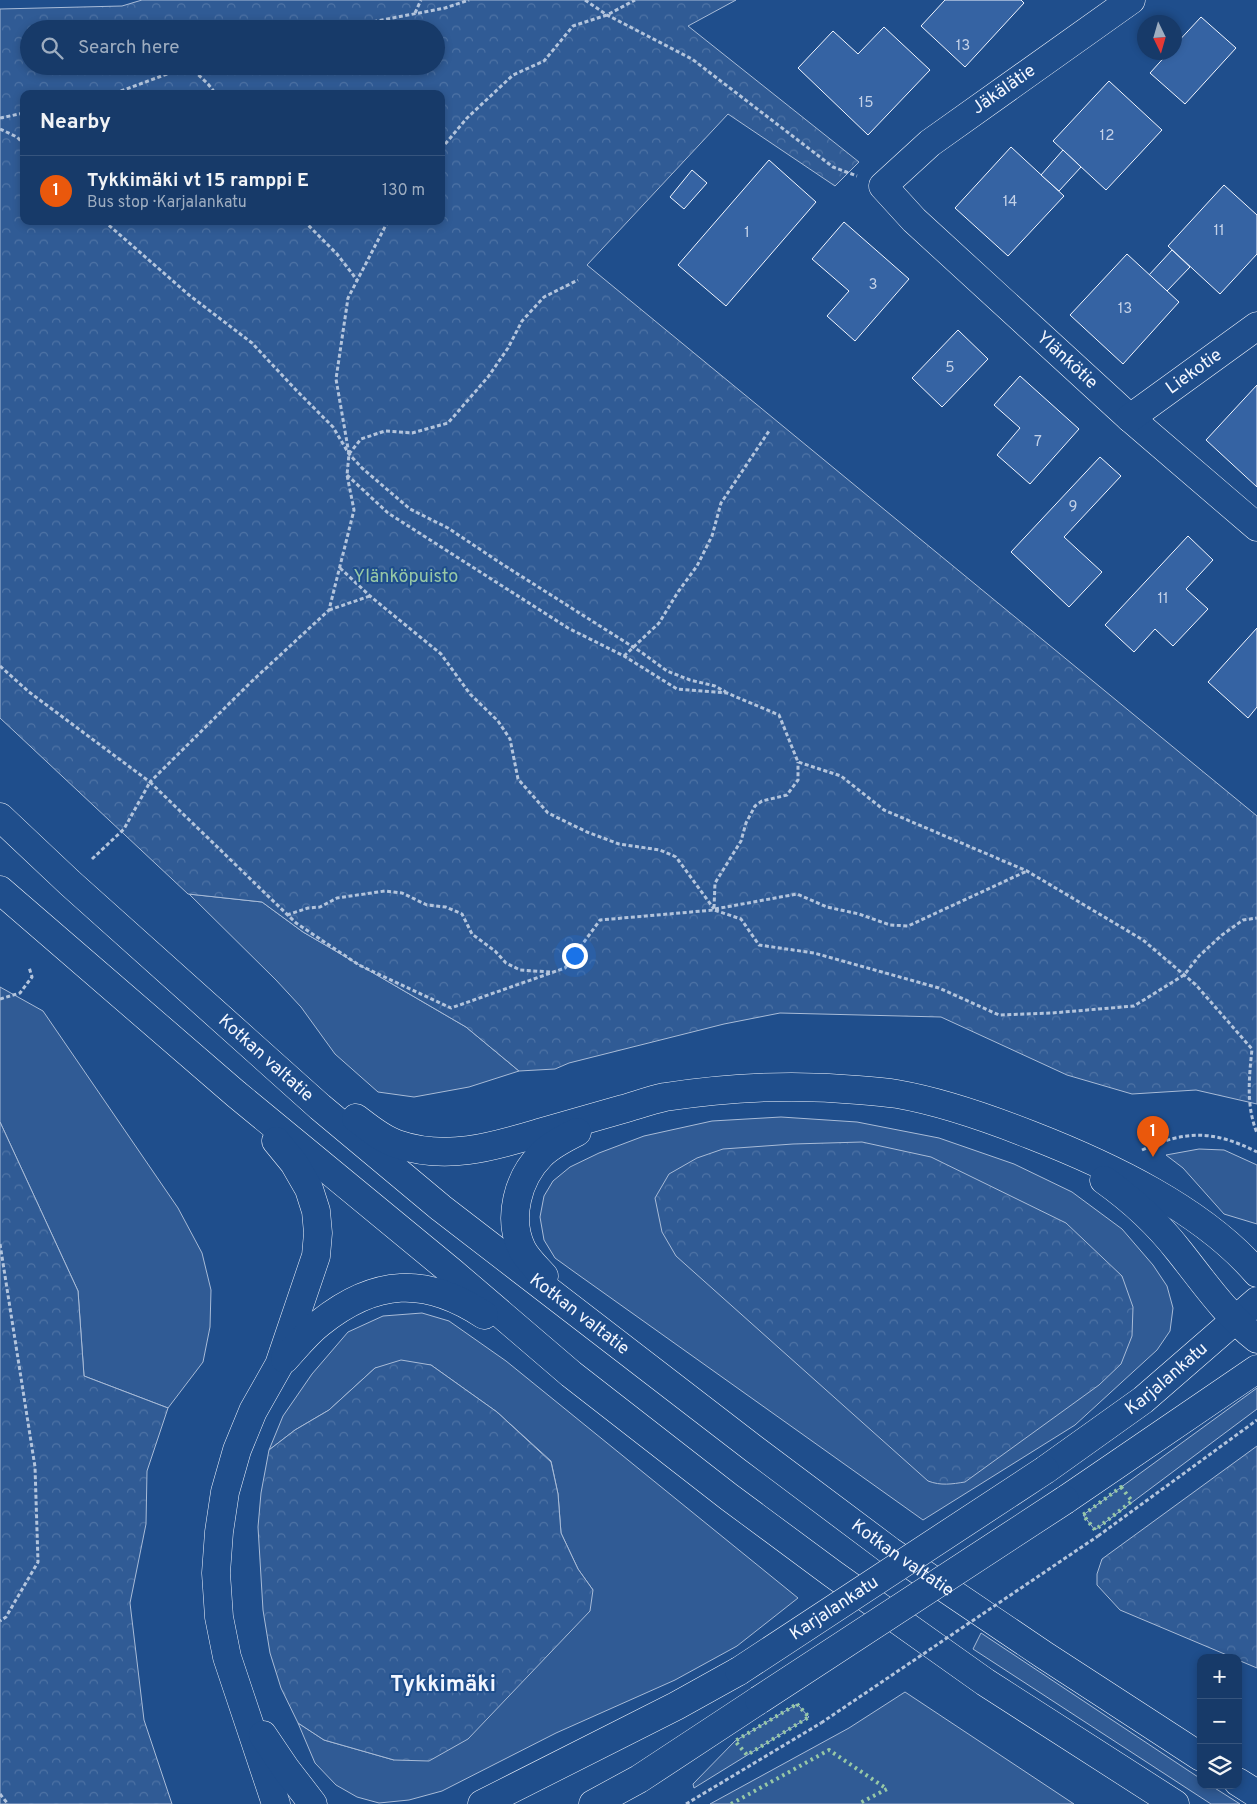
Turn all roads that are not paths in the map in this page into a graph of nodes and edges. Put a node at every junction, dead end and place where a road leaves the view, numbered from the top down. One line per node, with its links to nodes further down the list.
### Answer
1 (1131, 0): 2 (main road, Jäkälätie)
2 (883, 186): 4 (main road, Ylänkötie)
3 (1257, 326): 4 (main road, Liekotie)
4 (1130, 418): 5 (main road, Ylänkötie)
5 (1257, 527)
6 (0, 817): 8 (main road, Kotkan valtatie)
7 (0, 890): 9 (main road)
8 (236, 1031): 10 (main road); 14 (main road, Kotkan valtatie)
9 (236, 1094): 17 (main road); 19 (main road)
10 (611, 1113): 11 (main road); 14 (main road)
11 (1019, 1130): 12 (main road); 15 (main road)
12 (1257, 1272)
13 (1257, 1302): 15 (main road, Karjalankatu)
14 (584, 1318): 21 (main road, Kotkan valtatie)
15 (1236, 1320): 16 (main road); 26 (main road, Karjalankatu, bridge)
16 (1257, 1339)
17 (279, 1365): 19 (main road); 20 (main road)
18 (1257, 1368): 27 (main road, Karjalankatu, bridge)
19 (571, 1374): 28 (main road)
20 (240, 1694): 24 (main road); 25 (main road)
21 (1197, 1754)
22 (1242, 1785): 23 (main road)
23 (1257, 1794)
24 (276, 1804)
25 (313, 1804)
26 (482, 1804)
27 (593, 1804)
28 (1175, 1804)

